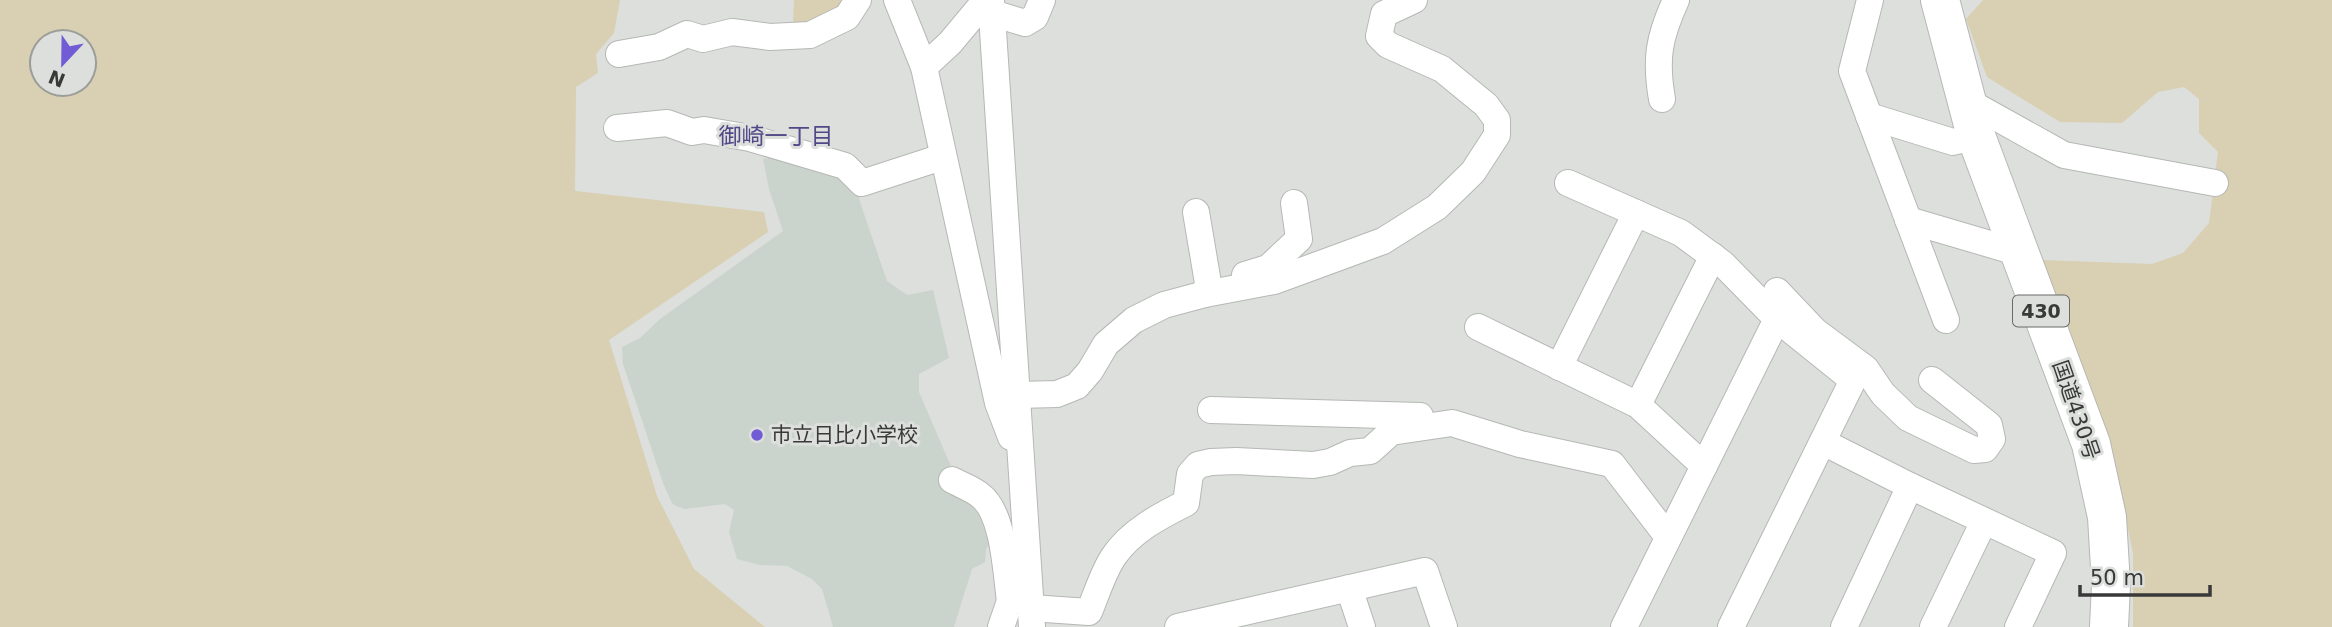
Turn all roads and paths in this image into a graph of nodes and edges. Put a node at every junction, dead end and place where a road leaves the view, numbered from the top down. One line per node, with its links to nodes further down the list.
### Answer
1 (858, 0): 9 (street)
2 (897, 0): 10 (street)
3 (1042, 0): 8 (street)
4 (1676, 0): 11 (street)
5 (1870, 0): 12 (street)
6 (1940, 0): 13 (highway, 国道430号 / 430)
7 (1410, 1): 24 (street)
8 (990, 4): 10 (street); 32 (street)
9 (619, 54)
10 (924, 67): 15 (street)
11 (1662, 99)
12 (1869, 116): 13 (street); 21 (street)
13 (1971, 119): 17 (street); 22 (highway, 国道430号 / 430)
14 (617, 128): 15 (street)
15 (942, 157): 37 (street)
16 (1569, 183): 20 (street)
17 (2215, 183)
18 (1294, 203): 24 (street)
19 (1196, 212): 24 (street)
20 (1636, 213): 23 (street); 29 (street)
21 (1909, 220): 22 (street); 27 (street)
22 (2020, 253): 55 (highway, 国道430号 / 430)
23 (1713, 256): 26 (street); 33 (street)
24 (1206, 288): 32 (street)
25 (1777, 291): 30 (street)
26 (1777, 319): 30 (street); 38 (street)
27 (1947, 320)
28 (1478, 327): 29 (street)
29 (1559, 367): 33 (street)
30 (1860, 375): 31 (street); 36 (street)
31 (1931, 380)
32 (1017, 395): 37 (street)
33 (1638, 405): 38 (street)
34 (1212, 410): 35 (street)
35 (1452, 423): 42 (street); 44 (street)
36 (1823, 442): 40 (street); 51 (street)
37 (1020, 461): 44 (street)
38 (1704, 466): 42 (street)
39 (952, 480): 44 (street)
40 (1910, 486): 41 (street); 52 (street)
41 (1984, 521): 53 (street); 54 (street)
42 (1668, 537): 50 (street)
43 (1349, 587): 45 (street); 48 (street); 49 (street)
44 (1026, 609): 46 (street)
45 (1264, 617): 47 (street)
46 (1001, 627)
47 (1178, 627)
48 (1362, 627)
49 (1444, 627)
50 (1625, 627)
51 (1731, 627)
52 (1844, 627)
53 (1933, 627)
54 (2018, 627)
55 (2109, 627)

